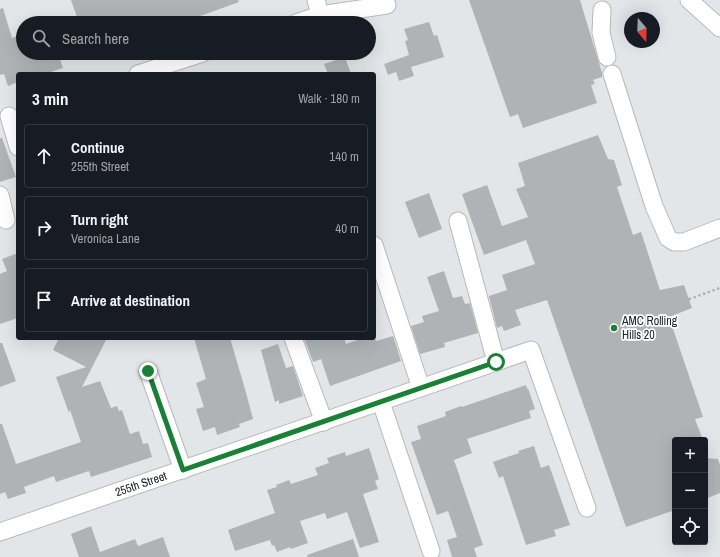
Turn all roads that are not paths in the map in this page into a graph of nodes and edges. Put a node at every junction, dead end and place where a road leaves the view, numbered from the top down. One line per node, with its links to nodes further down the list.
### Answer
1 (689, 0): 6 (street)
2 (387, 5): 3 (street)
3 (318, 8): 5 (street)
4 (602, 10): 7 (street)
5 (306, 16)
6 (720, 28)
7 (607, 56)
8 (181, 60): 9 (street)
9 (144, 72)
10 (612, 74): 16 (street)
11 (9, 116): 12 (street)
12 (16, 140)
13 (0, 195): 14 (street)
14 (6, 220)
15 (458, 221): 19 (street)
16 (720, 228)
17 (376, 251): 21 (street)
18 (294, 340): 23 (street)
19 (496, 362): 21 (street, 255th Street); 25 (street, 255th Street)
20 (148, 371): 24 (street)
21 (421, 388): 22 (street, 255th Street)
22 (381, 402): 23 (street, 255th Street); 27 (street)
23 (324, 422): 24 (street, 255th Street)
24 (183, 470): 26 (street, 255th Street)
25 (587, 508)
26 (0, 532)
27 (431, 551)

